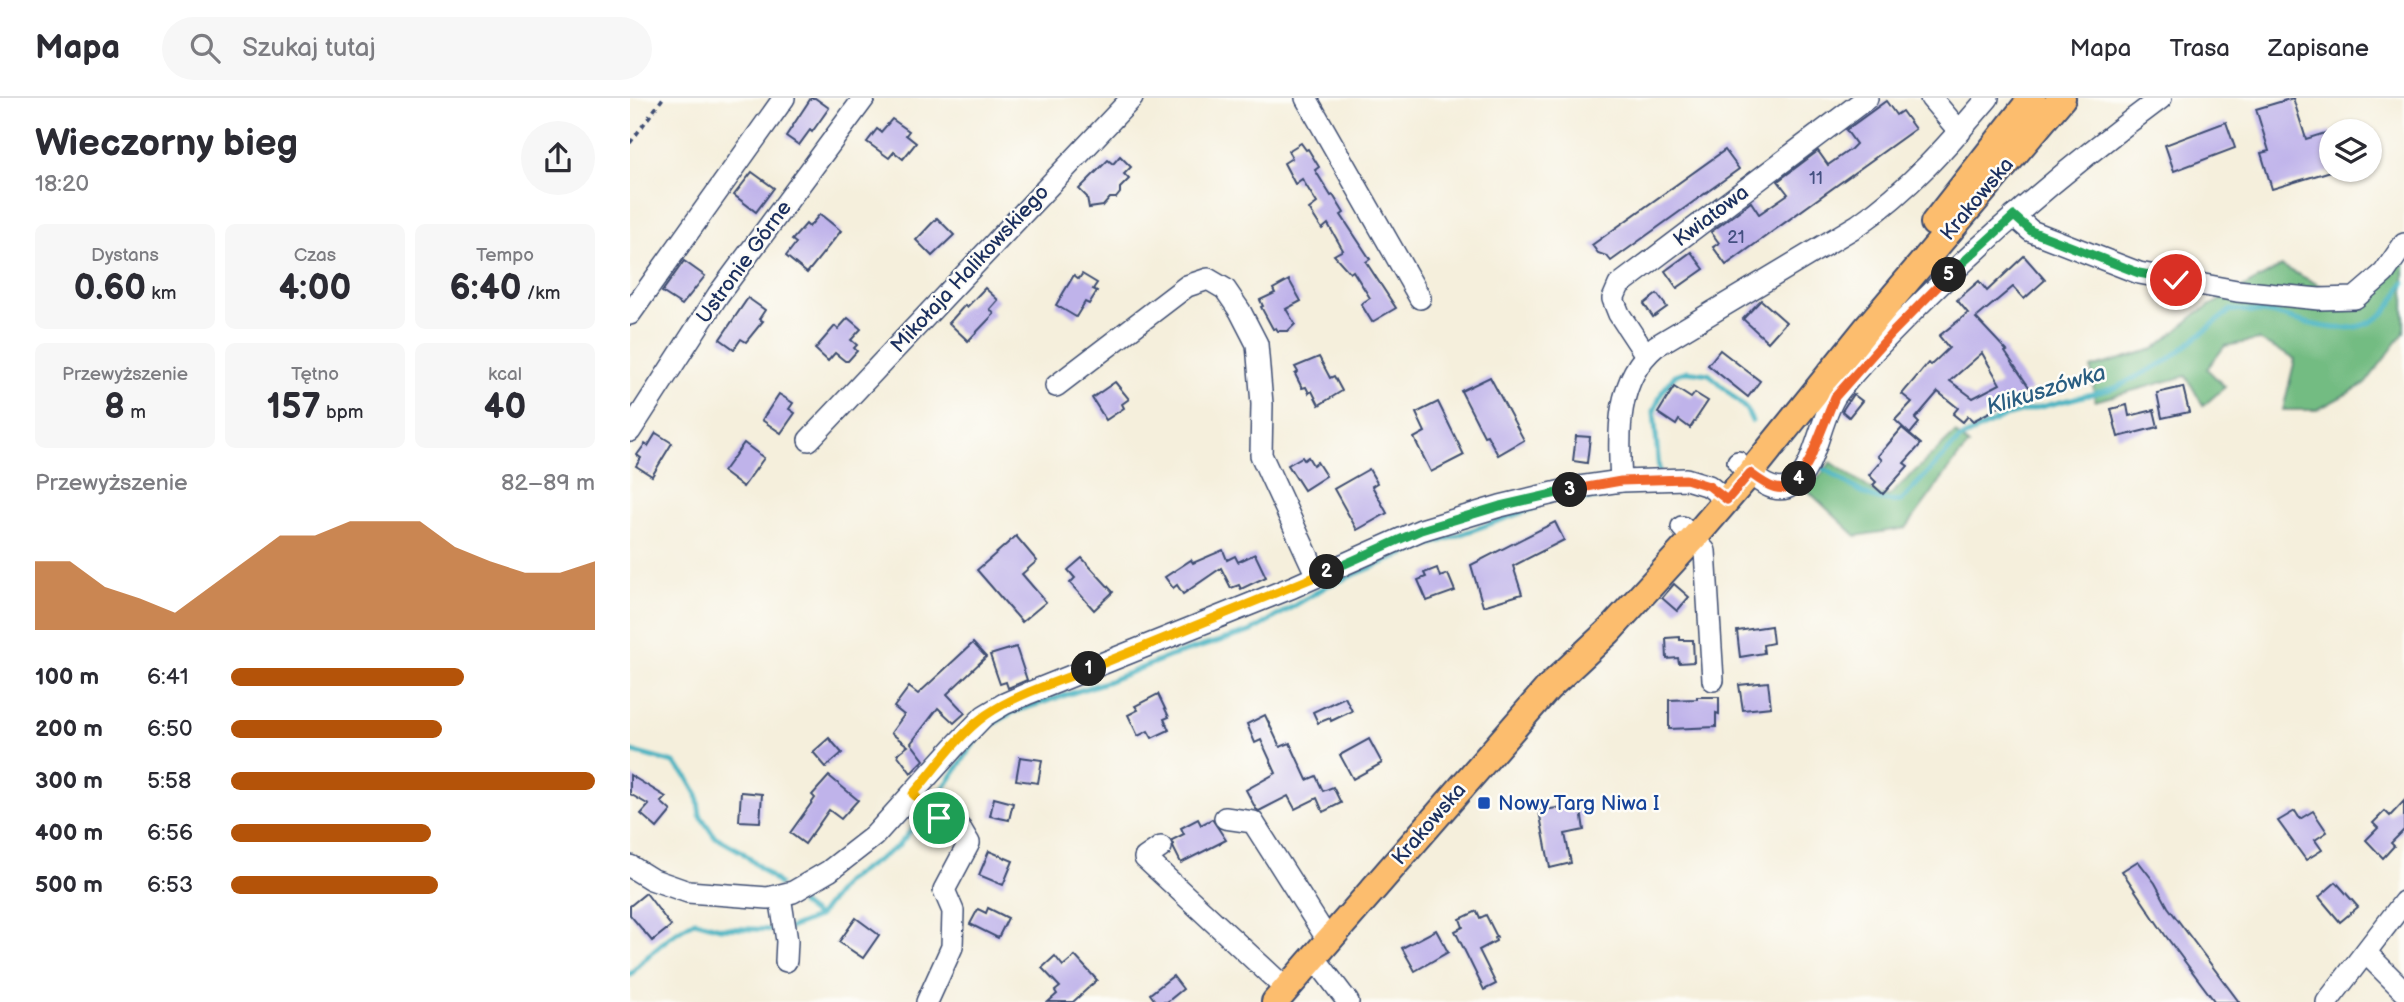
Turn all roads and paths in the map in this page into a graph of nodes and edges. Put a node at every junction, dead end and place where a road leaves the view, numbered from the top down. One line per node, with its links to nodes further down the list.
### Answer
1 (663, 98): 13 (path)
2 (784, 98): 17 (street)
3 (864, 98): 20 (street, Ustronie Górne)
4 (1132, 98): 21 (street, Mikołaja Halikowskiego)
5 (1306, 98): 16 (street)
6 (1867, 98): 18 (street, Kwiatowa)
7 (1931, 98): 12 (street)
8 (1989, 98): 12 (street)
9 (2032, 98): 22 (main road, Krakowska)
10 (2062, 98): 22 (main road, Krakowska)
11 (2161, 98): 14 (street)
12 (1960, 132): 18 (street)
13 (630, 143)
14 (2014, 216): 15 (street); 22 (street)
15 (2404, 244)
16 (1420, 298)
17 (630, 314)
18 (1646, 355): 23 (street)
19 (1056, 386): 26 (street)
20 (630, 431)
21 (808, 440)
22 (1744, 467): 24 (main road, Krakowska)
23 (1621, 481): 24 (street); 26 (street)
24 (1720, 495): 25 (main road, Krakowska)
25 (1688, 532): 27 (street); 34 (main road, Krakowska)
26 (1317, 576): 28 (street)
27 (1713, 680)
28 (918, 799): 33 (street); 39 (street)
29 (1225, 818): 34 (street)
30 (1161, 847): 38 (street)
31 (630, 866): 33 (street)
32 (2404, 902): 36 (street)
33 (782, 906): 35 (street)
34 (1321, 948): 38 (main road, Krakowska); 40 (street)
35 (787, 951)
36 (2366, 953): 37 (street); 41 (street)
37 (2404, 991)
38 (1280, 996)
39 (927, 1002)
40 (1348, 1002)
41 (2327, 1002)

